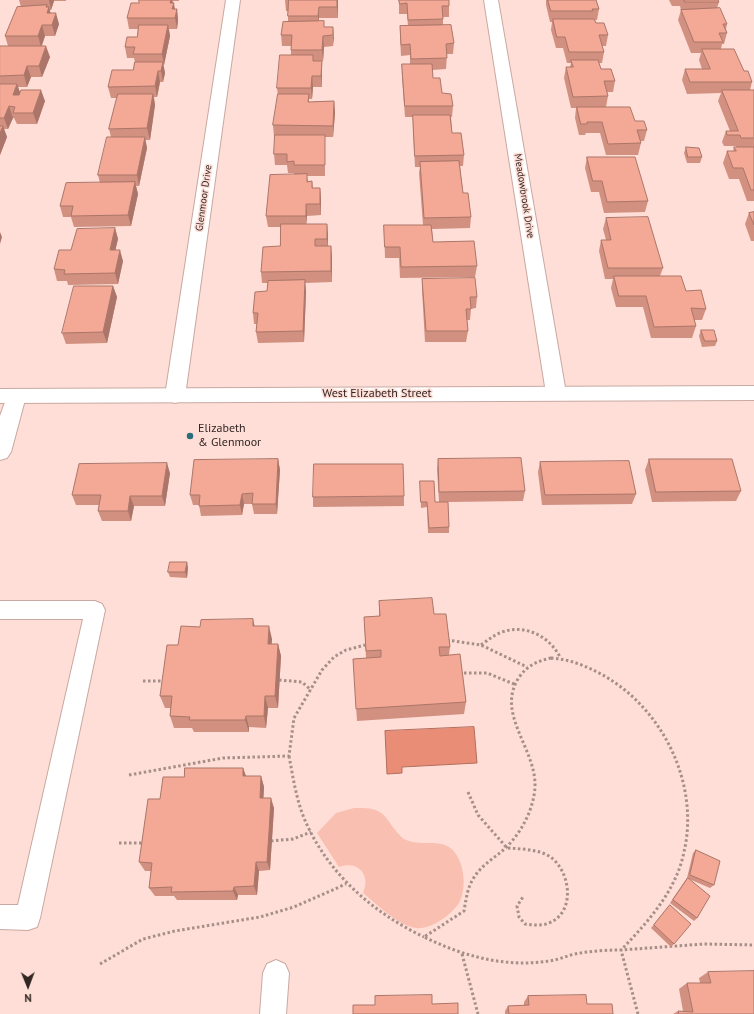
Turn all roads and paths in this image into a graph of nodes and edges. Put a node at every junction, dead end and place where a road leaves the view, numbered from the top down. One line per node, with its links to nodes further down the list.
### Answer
1 (233, 0): 6 (street, Glenmoor Drive)
2 (491, 0): 3 (street, Meadowbrook Drive)
3 (556, 393): 4 (street, West Elizabeth Street); 6 (street, West Elizabeth Street)
4 (754, 393)
5 (8, 396): 6 (street, West Elizabeth Street); 7 (street)
6 (176, 396)
7 (0, 452)
8 (0, 610): 30 (lane)
9 (446, 640): 11 (path)
10 (365, 645): 19 (path)
11 (481, 645): 12 (path); 13 (path)
12 (560, 657): 13 (path); 33 (path)
13 (527, 667): 18 (path)
14 (459, 673): 18 (path)
15 (279, 680): 19 (path)
16 (143, 681): 17 (path)
17 (169, 682)
18 (514, 684): 27 (path)
19 (310, 690): 20 (path)
20 (289, 756): 21 (path); 23 (path)
21 (129, 775)
22 (468, 792): 27 (path)
23 (311, 832): 24 (path); 28 (path)
24 (272, 841)
25 (119, 842): 26 (path)
26 (149, 843)
27 (507, 848): 29 (path); 31 (path)
28 (346, 884): 31 (path); 35 (path)
29 (523, 897)
30 (0, 917)
31 (423, 938): 34 (path)
32 (754, 945): 33 (path)
33 (621, 950): 34 (path); 39 (path)
34 (462, 954): 38 (path)
35 (100, 964)
36 (276, 973): 37 (lane)
37 (273, 1014)
38 (478, 1014)
39 (638, 1014)

